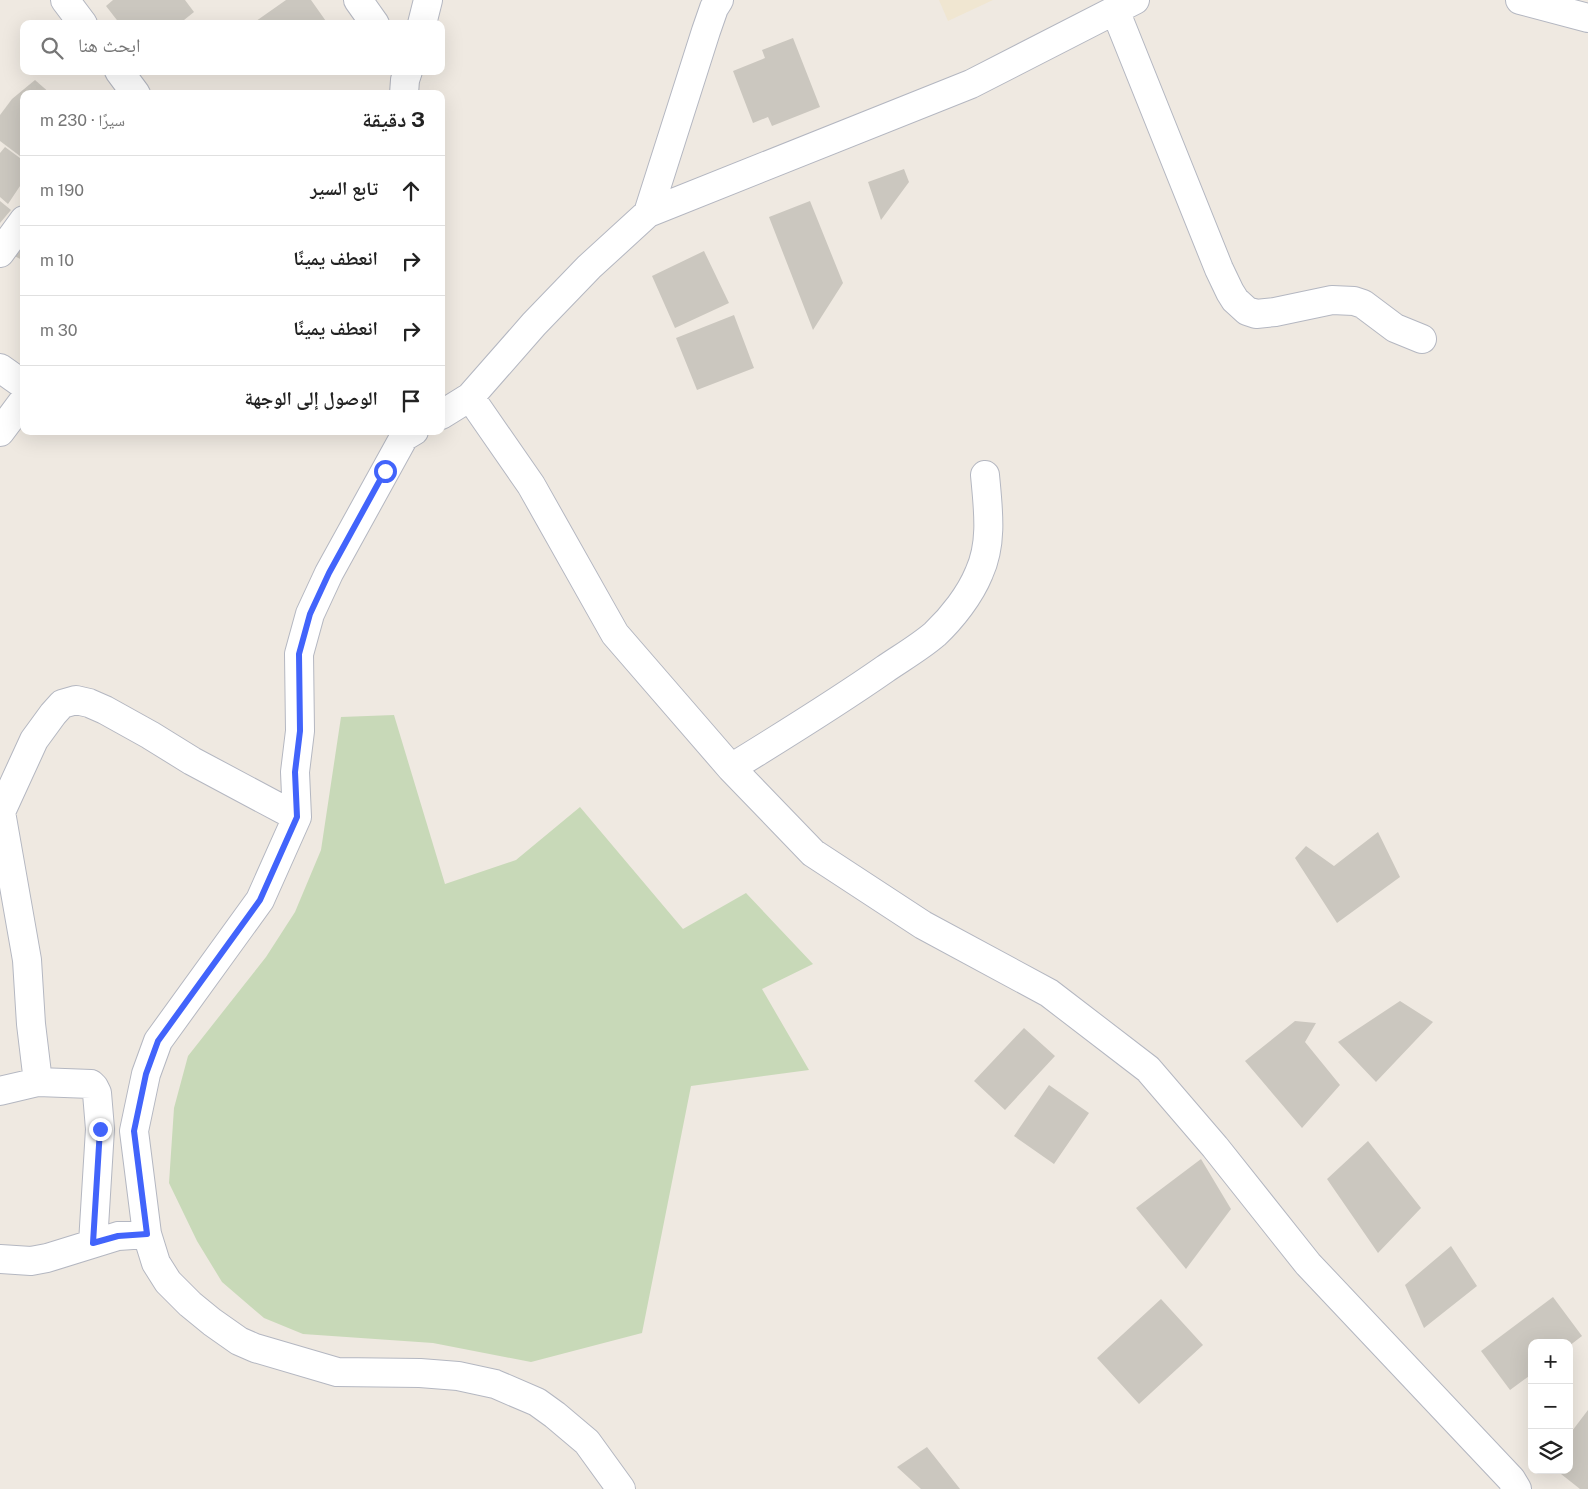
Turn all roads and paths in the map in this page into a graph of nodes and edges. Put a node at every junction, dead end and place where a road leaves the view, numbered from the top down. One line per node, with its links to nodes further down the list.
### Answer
1 (65, 0): 8 (street)
2 (358, 0): 9 (street)
3 (428, 0): 10 (street)
4 (719, 0): 11 (street)
5 (1520, 0): 7 (street)
6 (1125, 5): 11 (street); 14 (street)
7 (1588, 18)
8 (80, 20)
9 (372, 20)
10 (423, 20)
11 (648, 214): 17 (street)
12 (20, 226): 13 (street)
13 (0, 253)
14 (1422, 339)
15 (0, 368): 16 (street)
16 (20, 381)
17 (470, 397): 19 (street); 23 (street)
18 (20, 405): 20 (street)
19 (445, 413)
20 (0, 432)
21 (405, 435): 25 (street)
22 (985, 475): 23 (street)
23 (731, 768): 32 (street)
24 (1, 811): 25 (street); 26 (street)
25 (297, 817): 28 (street)
26 (38, 1082): 27 (street); 29 (street)
27 (0, 1092)
28 (147, 1234): 29 (street); 31 (street)
29 (93, 1243): 30 (street)
30 (0, 1259)
31 (621, 1489)
32 (1517, 1489)

